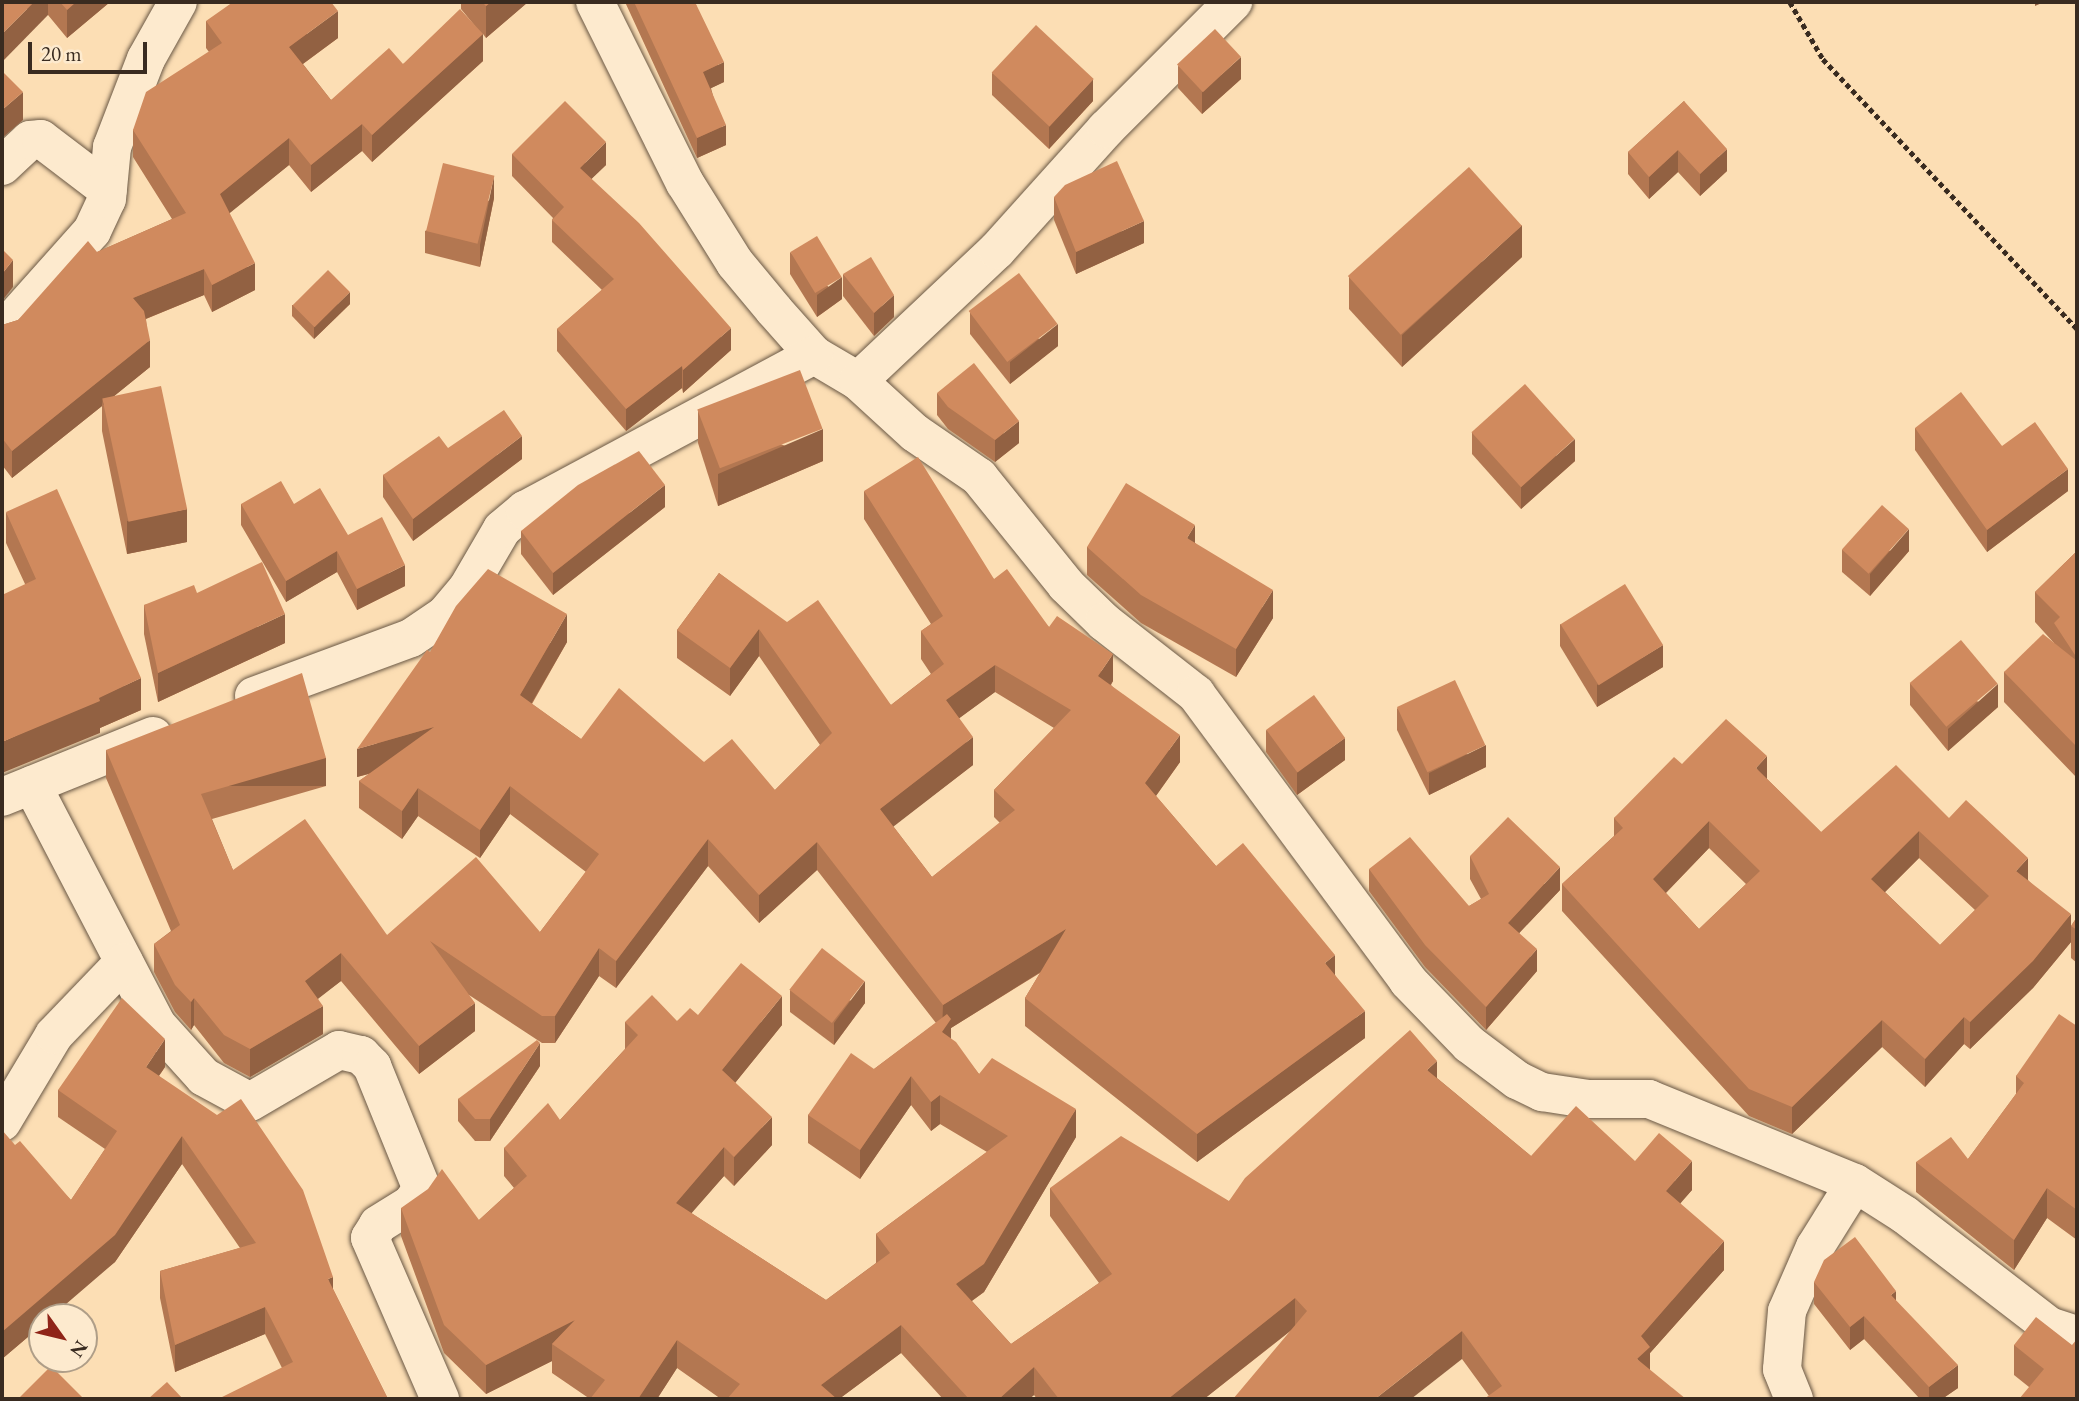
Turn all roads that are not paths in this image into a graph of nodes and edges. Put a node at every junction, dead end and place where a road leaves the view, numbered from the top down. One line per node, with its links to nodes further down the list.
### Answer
1 (178, 2): 5 (street)
2 (595, 2): 7 (street)
3 (1233, 2): 8 (street)
4 (2, 166): 5 (street)
5 (108, 190): 6 (street)
6 (2, 332)
7 (814, 355): 8 (street); 9 (street)
8 (858, 381): 14 (street)
9 (225, 705)
10 (189, 721): 11 (street)
11 (17, 791): 12 (street)
12 (124, 962): 13 (street); 16 (street)
13 (2, 1122)
14 (1855, 1184): 15 (street); 17 (street)
15 (2077, 1335)
16 (440, 1399)
17 (1794, 1399)

